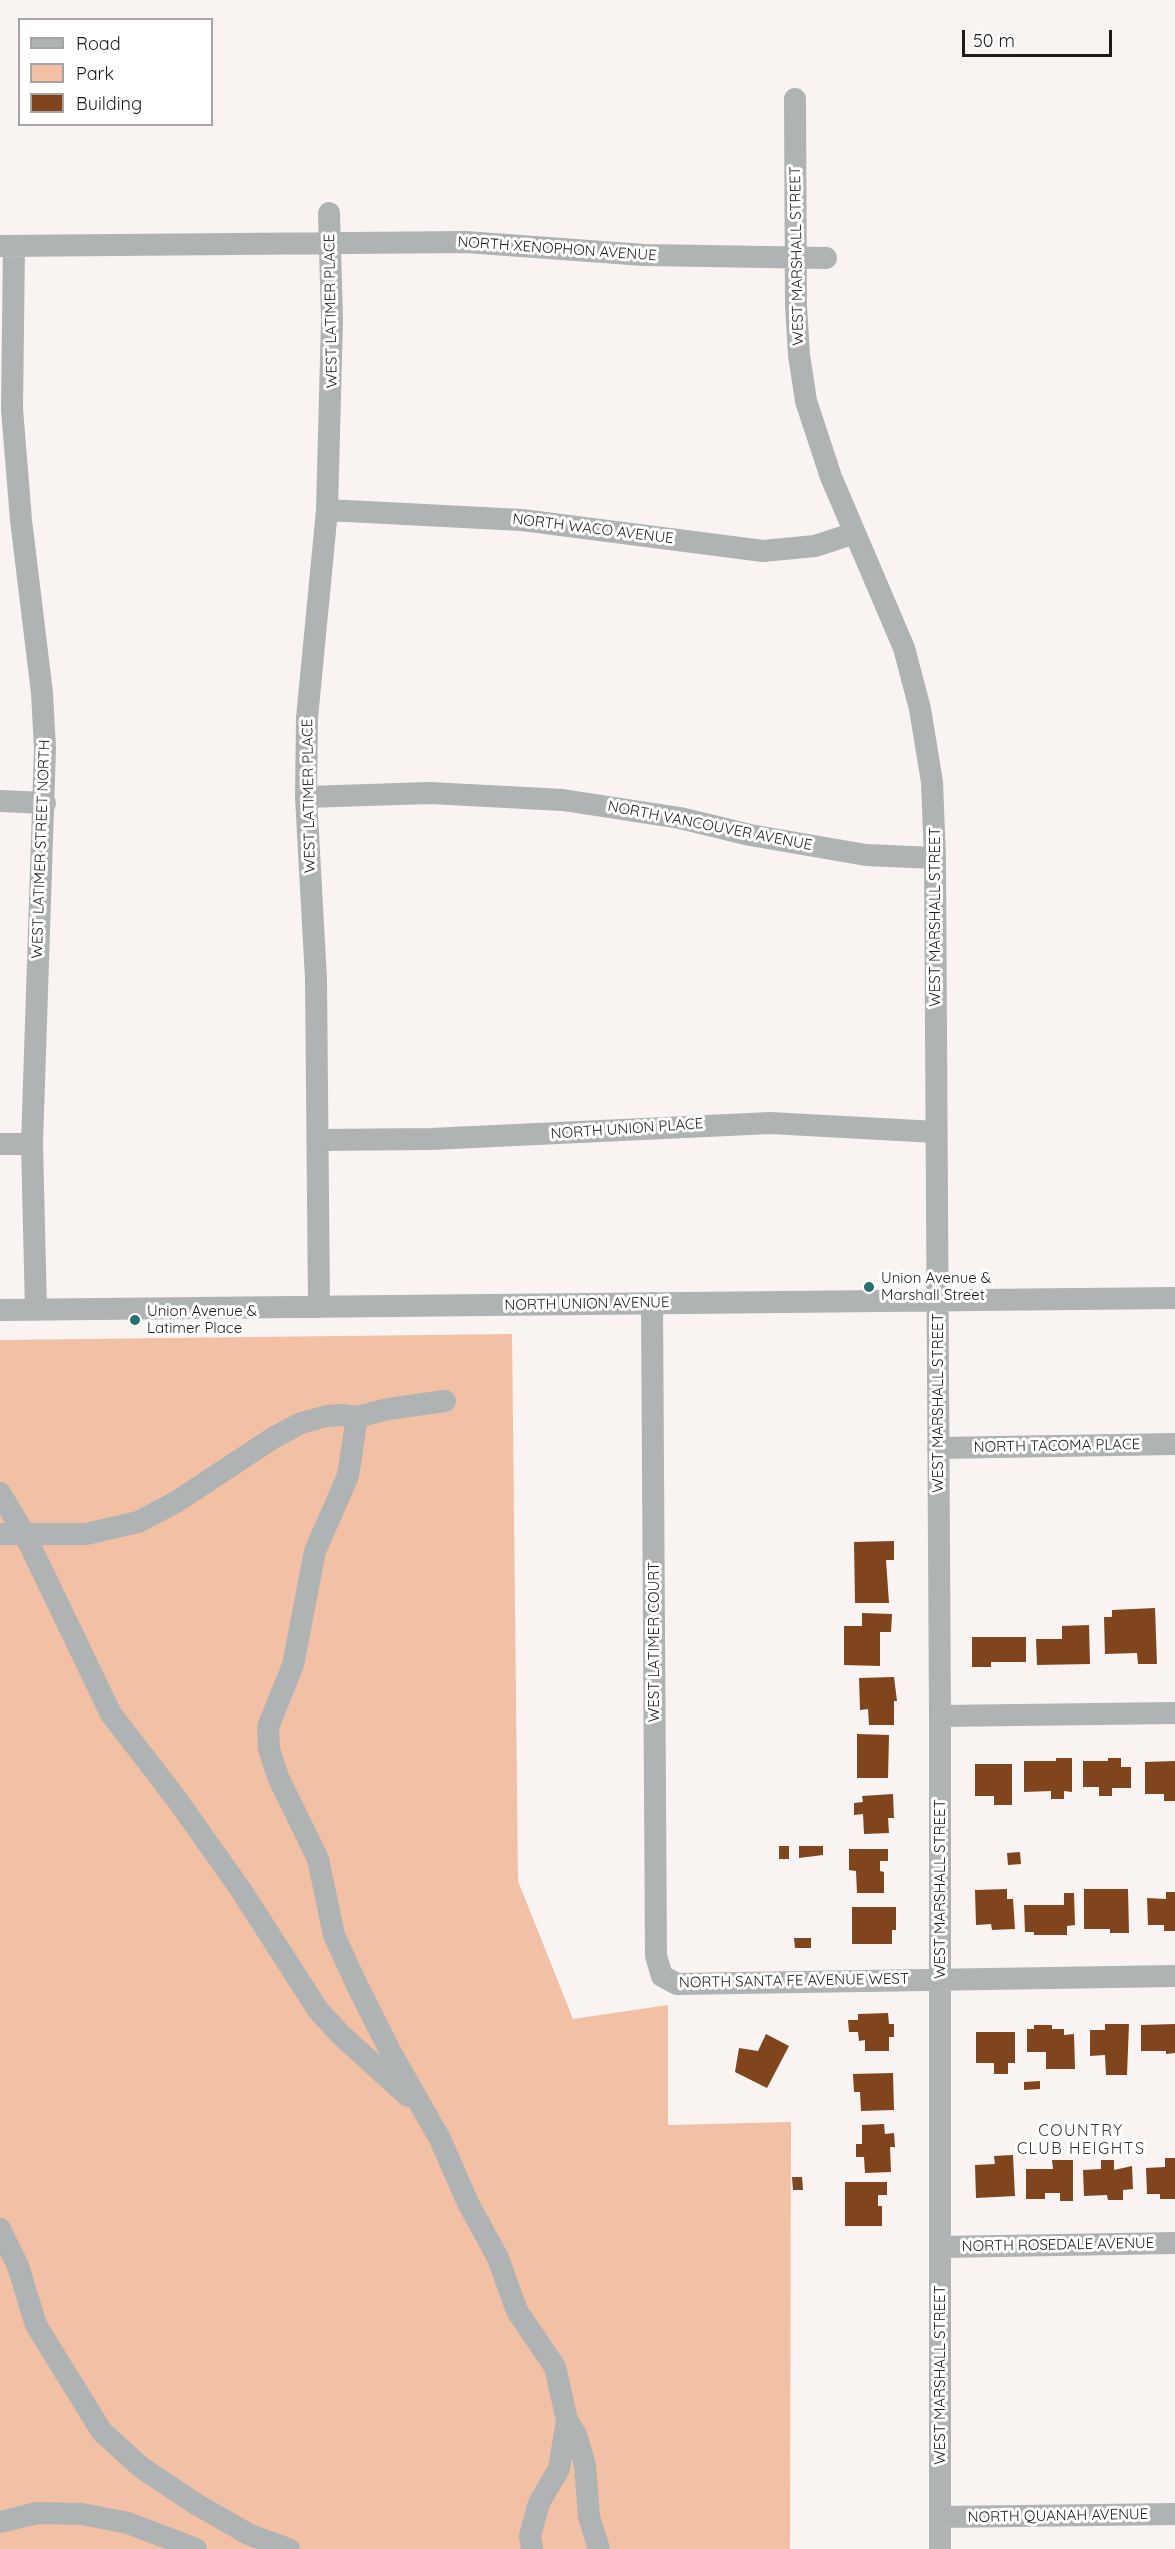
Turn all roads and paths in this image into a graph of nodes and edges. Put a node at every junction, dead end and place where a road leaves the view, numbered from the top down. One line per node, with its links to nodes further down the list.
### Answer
1 (795, 99): 6 (street, WEST MARSHALL STREET)
2 (330, 213): 3 (street, WEST LATIMER PLACE)
3 (331, 244): 4 (street, NORTH XENOPHON AVENUE); 6 (street, NORTH XENOPHON AVENUE); 7 (street, WEST LATIMER PLACE)
4 (7, 246): 8 (street, WEST LATIMER STREET NORTH)
5 (826, 258): 6 (street, NORTH XENOPHON AVENUE)
6 (796, 259): 9 (street, WEST MARSHALL STREET)
7 (327, 510): 9 (street, NORTH WACO AVENUE); 10 (street, WEST LATIMER PLACE)
8 (10, 521): 12 (street, WEST LATIMER STREET NORTH)
9 (855, 533): 13 (street, WEST MARSHALL STREET)
10 (306, 797): 13 (street, NORTH VANCOUVER AVENUE); 15 (street, WEST LATIMER PLACE)
11 (0, 801): 12 (street)
12 (45, 803): 16 (street, WEST LATIMER STREET NORTH)
13 (935, 858): 14 (street, WEST MARSHALL STREET)
14 (936, 1132): 15 (street, NORTH UNION PLACE); 19 (street, WEST MARSHALL STREET)
15 (319, 1140): 21 (street, WEST LATIMER PLACE)
16 (32, 1143): 17 (street); 23 (street, WEST LATIMER STREET NORTH)
17 (0, 1144)
18 (1175, 1298): 19 (street, NORTH UNION AVENUE)
19 (938, 1300): 20 (street, NORTH UNION AVENUE); 27 (street, WEST MARSHALL STREET)
20 (652, 1303): 21 (street, NORTH UNION AVENUE); 35 (street, WEST LATIMER COURT)
21 (319, 1307): 23 (street, NORTH UNION AVENUE)
22 (0, 1310): 23 (street, NORTH UNION AVENUE)
23 (36, 1310)
24 (445, 1401): 25 (street)
25 (357, 1417): 29 (street); 36 (street)
26 (1175, 1444): 27 (street, NORTH TACOMA PLACE)
27 (938, 1448): 32 (street, WEST MARSHALL STREET)
28 (0, 1493): 29 (street)
29 (24, 1533): 30 (street); 36 (street)
30 (0, 1534)
31 (1175, 1713): 32 (street)
32 (940, 1716): 34 (street, WEST MARSHALL STREET)
33 (1175, 1976): 34 (street, NORTH SANTA FE AVENUE WEST)
34 (940, 1979): 35 (street, NORTH SANTA FE AVENUE WEST); 39 (street, WEST MARSHALL STREET)
35 (666, 1980)
36 (423, 2109): 40 (street)
37 (0, 2229): 45 (street)
38 (1175, 2243): 39 (street, NORTH ROSEDALE AVENUE)
39 (941, 2247): 42 (street, WEST MARSHALL STREET)
40 (567, 2420): 46 (street); 47 (street)
41 (1175, 2514): 42 (street, NORTH QUANAH AVENUE)
42 (940, 2517): 48 (street, WEST MARSHALL STREET)
43 (0, 2522): 44 (street)
44 (196, 2549)
45 (289, 2549)
46 (532, 2549)
47 (599, 2549)
48 (940, 2549)

